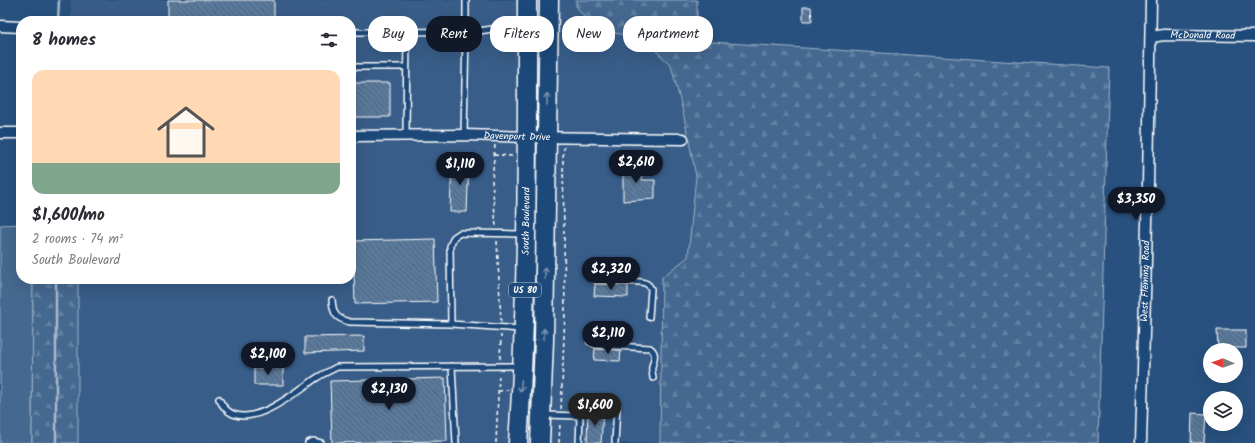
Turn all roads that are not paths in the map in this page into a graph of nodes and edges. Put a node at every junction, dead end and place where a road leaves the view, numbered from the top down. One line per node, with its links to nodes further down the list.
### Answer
1 (466, 0): 5 (lane)
2 (527, 0): 6 (highway, South Boulevard / US 80)
3 (549, 0): 24 (highway, South Boulevard / US 80, one-way to 3)
4 (1151, 0): 12 (street, West Fleming Road)
5 (466, 16)
6 (527, 16)
7 (0, 26): 8 (street)
8 (16, 27)
9 (356, 32): 10 (lane)
10 (368, 32)
11 (1255, 36): 12 (street, McDonald Road)
12 (1151, 37): 48 (street, West Fleming Road)
13 (406, 52): 17 (lane)
14 (466, 52): 20 (lane)
15 (527, 52): 23 (highway, South Boulevard / US 80)
16 (356, 67): 17 (lane)
17 (406, 67): 22 (lane)
18 (0, 133): 19 (street)
19 (16, 133)
20 (464, 135): 22 (street, Davenport Drive); 23 (street, Davenport Drive)
21 (356, 136): 22 (street, Davenport Drive)
22 (406, 136)
23 (527, 137): 24 (street, Davenport Drive); 26 (highway, South Boulevard / US 80)
24 (547, 138): 25 (street, Davenport Drive); 27 (highway, South Boulevard / US 80)
25 (683, 139)
26 (526, 181): 27 (highway); 28 (highway, South Boulevard / US 80)
27 (546, 220): 39 (highway, South Boulevard / US 80, one-way to 27)
28 (526, 234): 32 (lane); 33 (highway, South Boulevard / US 80)
29 (591, 278): 31 (lane)
30 (332, 300): 32 (lane)
31 (649, 317)
32 (451, 324): 33 (lane)
33 (524, 330): 36 (highway, South Boulevard / US 80)
34 (590, 342): 37 (lane)
35 (452, 366): 36 (lane); 38 (lane); 43 (lane)
36 (522, 366): 44 (highway, South Boulevard / US 80, one-way to 44)
37 (653, 378)
38 (219, 399)
39 (542, 415): 40 (lane); 45 (highway, South Boulevard / US 80)
40 (580, 416): 46 (lane); 47 (lane)
41 (308, 443): 42 (lane)
42 (321, 443)
43 (456, 443)
44 (518, 443)
45 (540, 443)
46 (580, 443)
47 (615, 443)
48 (1141, 443)

